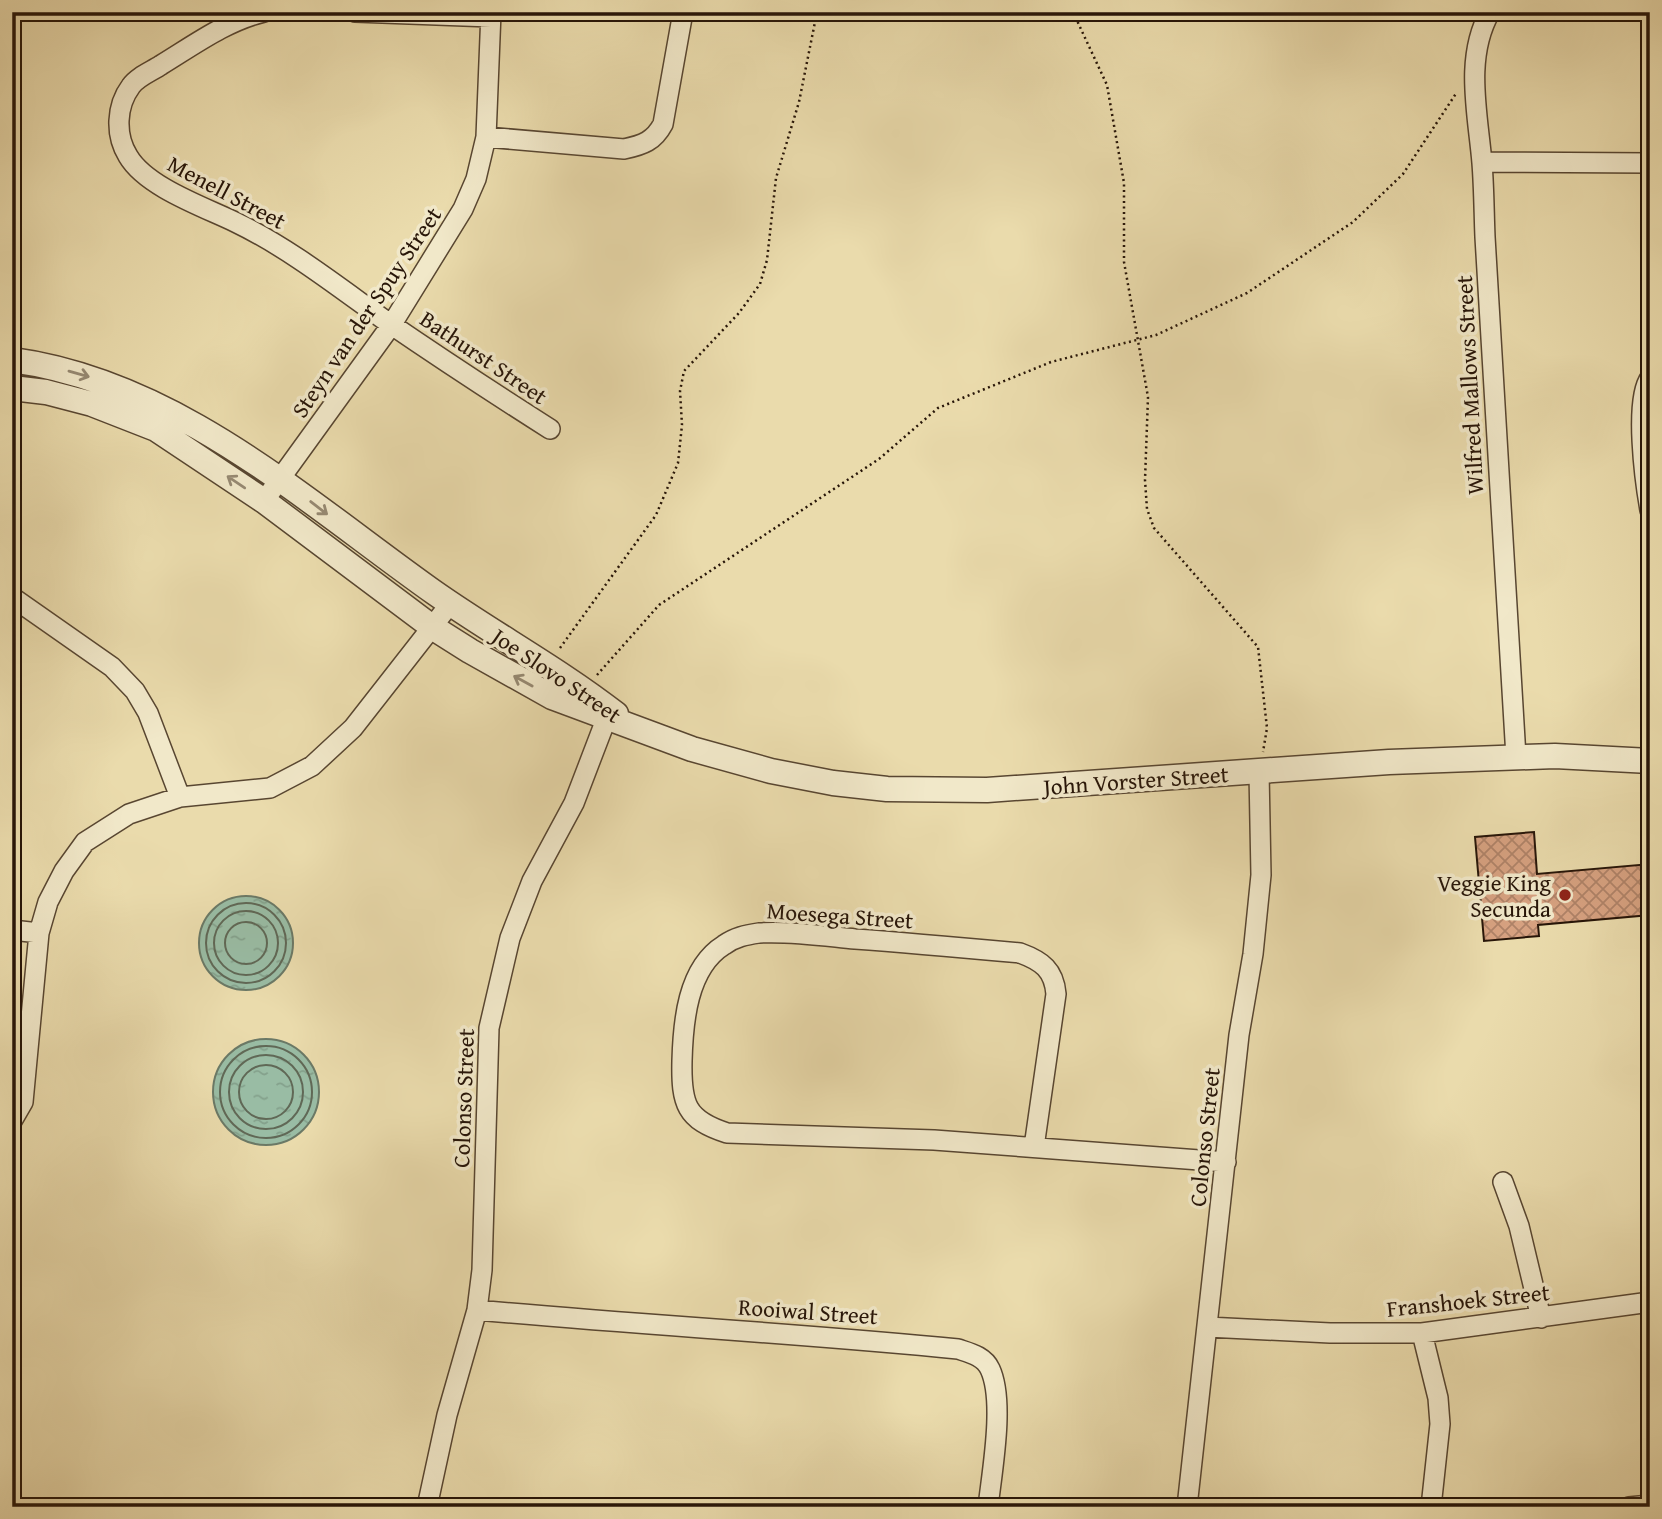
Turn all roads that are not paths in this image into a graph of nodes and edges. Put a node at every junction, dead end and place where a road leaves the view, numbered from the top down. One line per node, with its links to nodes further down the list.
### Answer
1 (264, 12): 9 (street, Menell Street)
2 (355, 12): 5 (street)
3 (684, 12): 6 (street)
4 (1490, 12): 7 (street, Wilfred Mallows Street)
5 (491, 15): 6 (street, Steyn van der Spuy Street)
6 (485, 136): 9 (street, Steyn van der Spuy Street)
7 (1482, 162): 8 (street); 22 (street, Wilfred Mallows Street)
8 (1650, 163)
9 (391, 324): 13 (street, Bathurst Street); 14 (street, Steyn van der Spuy Street)
10 (12, 360): 14 (street, Joe Slovo Street, one-way to 14)
11 (1650, 378): 16 (street)
12 (12, 388): 15 (street, Joe Slovo Street, one-way to 12)
13 (550, 429)
14 (282, 479): 15 (street, Steyn van der Spuy Street); 18 (street, Joe Slovo Street, one-way to 18)
15 (264, 501): 19 (street, Joe Slovo Street)
16 (1650, 510)
17 (12, 597): 25 (street)
18 (450, 604): 19 (street); 20 (street, Joe Slovo Street)
19 (432, 627): 20 (street, Joe Slovo Street, one-way to 19); 25 (street)
20 (608, 714): 21 (street, Joe Slovo Street); 33 (street, Colonso Street)
21 (631, 725): 24 (street, John Vorster Street)
22 (1516, 757): 23 (street, John Vorster Street); 24 (street, John Vorster Street)
23 (1650, 761)
24 (1259, 772): 30 (street, Colonso Street)
25 (180, 797): 27 (street)
26 (12, 930): 27 (street)
27 (39, 933): 28 (street)
28 (12, 1121)
29 (1034, 1147): 29 (street, Moesega Street); 30 (street, Moesega Street)
30 (1226, 1162): 35 (street, Colonso Street)
31 (1503, 1182): 34 (street)
32 (1650, 1302): 34 (street, Franshoek Street)
33 (477, 1310): 38 (street, Colonso Street); 39 (street, Rooiwal Street)
34 (1541, 1318): 36 (street, Franshoek Street)
35 (1207, 1327): 36 (street, Franshoek Street); 40 (street, Colonso Street)
36 (1422, 1334): 41 (street)
37 (1650, 1505): 42 (street)
38 (427, 1507)
39 (988, 1507)
40 (1187, 1507)
41 (1431, 1507)
42 (1629, 1507)

